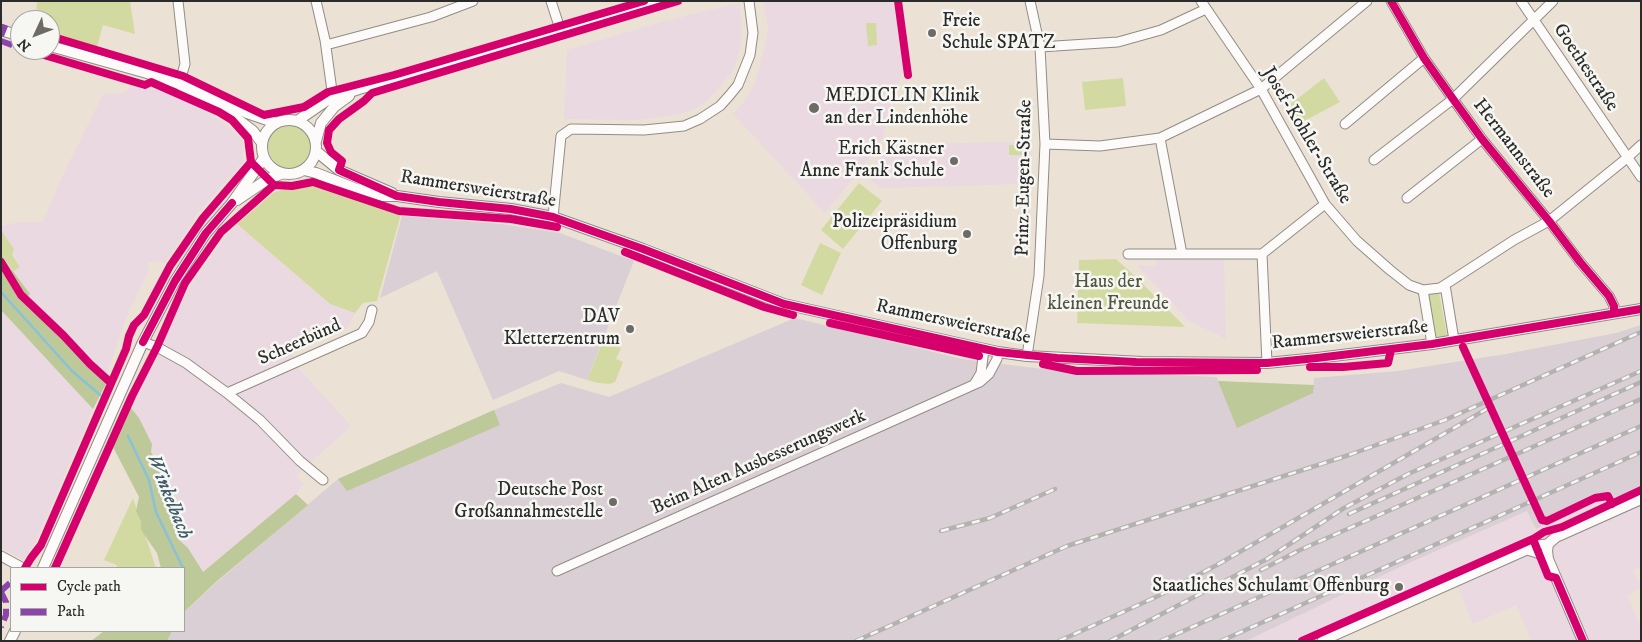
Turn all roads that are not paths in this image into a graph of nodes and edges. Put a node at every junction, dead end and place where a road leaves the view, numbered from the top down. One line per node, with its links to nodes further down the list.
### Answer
1 (178, 1): 19 (street)
2 (316, 1): 15 (street)
3 (473, 1): 15 (street)
4 (551, 1): 14 (street)
5 (664, 1): 14 (street)
6 (749, 1): 43 (street)
7 (1030, 1): 16 (street, Prinz-Eugen-Straße)
8 (1367, 1): 21 (street)
9 (1391, 1): 18 (street, Hermannstraße)
10 (1520, 1): 13 (street, Goethestraße)
11 (1553, 1): 13 (street)
12 (1204, 5): 16 (street); 21 (street, Josef-Kohler-Straße)
13 (1532, 20): 23 (street); 34 (street, Goethestraße)
14 (561, 32): 20 (street)
15 (326, 45): 22 (street)
16 (1040, 48): 30 (street, Prinz-Eugen-Straße)
17 (60, 49): 19 (street)
18 (1424, 58): 23 (street, Hermannstraße); 26 (street)
19 (181, 85): 25 (street); 29 (street)
20 (359, 89): 22 (street); 32 (street)
21 (1261, 89): 27 (street); 42 (street, Josef-Kohler-Straße)
22 (333, 98): 24 (street)
23 (1453, 99): 28 (street, Hermannstraße); 35 (street)
24 (297, 121): 25 (street); 32 (street)
25 (276, 123): 29 (street)
26 (1345, 124)
27 (1160, 138): 30 (street); 46 (street)
28 (1482, 139): 40 (street); 44 (street, Hermannstraße)
29 (262, 143): 33 (street)
30 (1045, 144): 58 (street, Prinz-Eugen-Straße)
31 (1641, 145): 34 (street)
32 (316, 147): 36 (street); 39 (street, Rammersweierstraße)
33 (264, 158): 37 (street); 41 (street)
34 (1627, 158): 38 (street, Goethestraße); 44 (street)
35 (1374, 160)
36 (304, 170): 37 (street); 39 (street, Rammersweierstraße)
37 (281, 174): 41 (street)
38 (1641, 177)
39 (397, 196): 43 (street, Rammersweierstraße)
40 (1407, 198)
41 (232, 203): 54 (street)
42 (1325, 204): 47 (street); 49 (street, Josef-Kohler-Straße)
43 (553, 217): 56 (street, Rammersweierstraße)
44 (1549, 221): 48 (street); 52 (street, Hermannstraße)
45 (1128, 254): 46 (street)
46 (1182, 254): 47 (street)
47 (1262, 254): 59 (street)
48 (1446, 285): 49 (street); 53 (street)
49 (1423, 290): 55 (street)
50 (1641, 309): 52 (street, Rammersweierstraße)
51 (372, 310): 61 (street, Scheerbünd)
52 (1614, 313): 53 (street, Rammersweierstraße)
53 (1454, 340): 55 (street, Rammersweierstraße)
54 (143, 342): 61 (street); 69 (street)
55 (1432, 344): 59 (street, Rammersweierstraße)
56 (984, 349): 57 (street, Rammersweierstraße); 60 (street)
57 (998, 352): 58 (street, Rammersweierstraße); 60 (street, Beim Alten Ausbesserungswerk)
58 (1027, 356): 59 (street, Rammersweierstraße)
59 (1267, 362)
60 (973, 385): 70 (street, Beim Alten Ausbesserungswerk)
61 (227, 393): 62 (street)
62 (323, 480)
63 (1641, 499): 64 (street)
64 (1548, 544): 65 (street); 67 (street)
65 (1527, 550): 67 (street); 71 (street)
66 (1, 556): 68 (street)
67 (1548, 559): 72 (street)
68 (21, 567)
69 (43, 567)
70 (558, 571)
71 (1322, 641)
72 (1583, 641)

